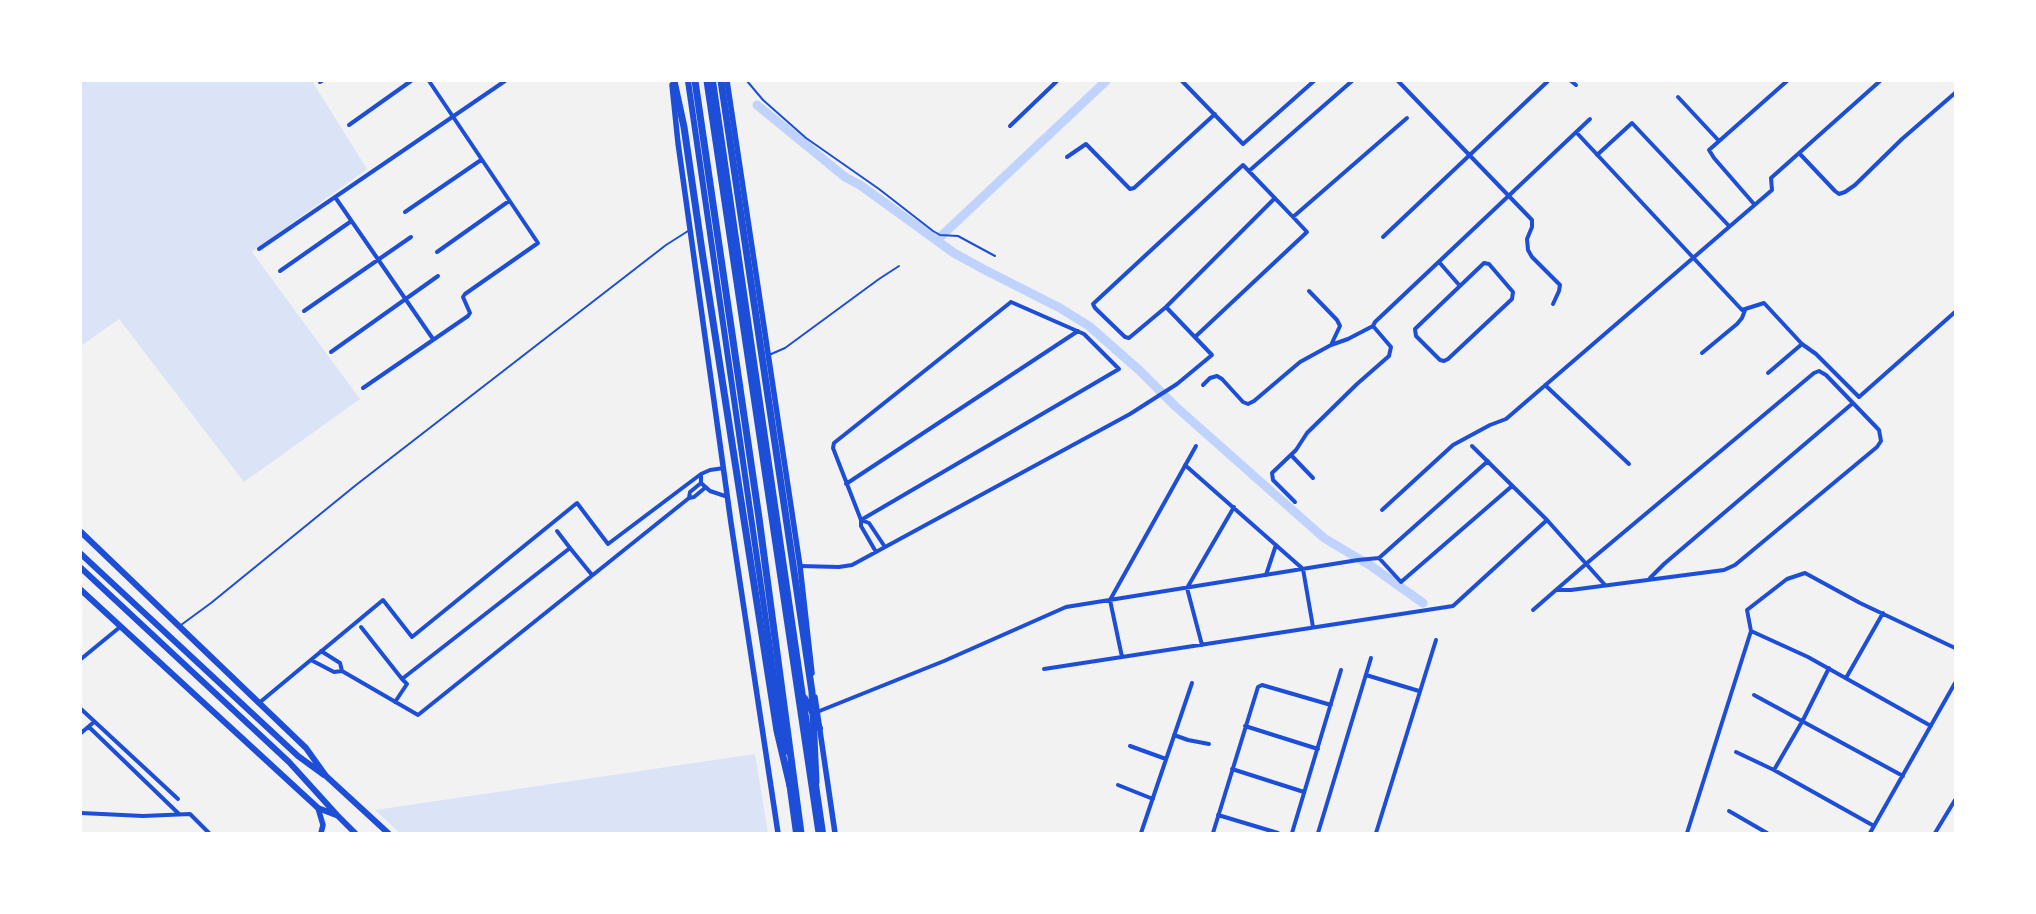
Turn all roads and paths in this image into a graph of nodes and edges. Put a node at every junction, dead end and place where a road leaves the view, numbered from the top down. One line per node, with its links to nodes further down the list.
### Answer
1 (411, 81): 28 (street)
2 (429, 81): 25 (street)
3 (505, 81): 25 (street)
4 (673, 81): 47 (main road); 182 (highway)
5 (688, 81): 189 (main road)
6 (695, 81): 182 (highway)
7 (707, 81): 181 (highway)
8 (713, 81): 146 (main road)
9 (721, 81): 181 (highway)
10 (727, 81): 75 (main road)
11 (747, 81): 52 (lane)
12 (1057, 81): 29 (street)
13 (1182, 81): 24 (street)
14 (1314, 81): 24 (street)
15 (1352, 81): 37 (street)
16 (1398, 81): 34 (street)
17 (1548, 81): 34 (street)
18 (1571, 81): 21 (street)
19 (1787, 81): 31 (street)
20 (1880, 81): 32 (street)
21 (1576, 85)
22 (1955, 93): 32 (street)
23 (1678, 97): 31 (street)
24 (1215, 114): 35 (street)
25 (452, 117): 36 (street); 39 (street)
26 (1407, 118): 44 (street)
27 (1590, 119): 30 (street)
28 (349, 125)
29 (1010, 126)
30 (1576, 132): 33 (street); 38 (street)
31 (1719, 141): 42 (street)
32 (1799, 153): 42 (street)
33 (1597, 154): 46 (street); 53 (street)
34 (1469, 156): 38 (street); 49 (street)
35 (1067, 157)
36 (481, 160): 41 (street); 43 (street)
37 (1249, 171): 40 (street); 63 (street)
38 (1510, 195): 55 (street); 62 (street)
39 (335, 197): 45 (street); 50 (street)
40 (1276, 198): 44 (street); 63 (street)
41 (509, 201): 51 (street); 70 (street)
42 (1754, 204): 46 (street)
43 (405, 212)
44 (1293, 216): 69 (street)
45 (350, 222): 54 (street); 57 (street)
46 (1729, 226): 53 (street)
47 (690, 230): 87 (main road); 123 (lane)
48 (411, 237): 54 (street)
49 (1383, 238)
50 (259, 249)
51 (437, 252)
52 (995, 256)
53 (1692, 257): 64 (street); 78 (street)
54 (378, 261): 61 (street); 65 (street)
55 (1439, 262): 59 (street); 67 (street)
56 (899, 266): 75 (lane)
57 (280, 270)
58 (438, 276): 61 (street)
59 (1460, 286): 59 (street)
60 (1309, 291): 72 (street)
61 (405, 300): 70 (street); 73 (street)
62 (1553, 304)
63 (1166, 307): 69 (street)
64 (1745, 310): 71 (street); 74 (street)
65 (304, 311)
66 (1955, 312): 71 (street)
67 (1373, 326): 72 (street); 83 (street)
68 (1078, 331): 91 (street); 91 (street); 99 (street)
69 (1195, 338): 104 (street)
70 (433, 339): 79 (street)
71 (1802, 344): 76 (street)
72 (1331, 345): 77 (street)
73 (331, 352)
74 (1702, 353)
75 (769, 355): 110 (main road)
76 (1768, 373)
77 (1203, 385)
78 (1545, 386): 85 (street); 98 (street)
79 (363, 388)
80 (1853, 403): 109 (street); 115 (street); 115 (street)
81 (1196, 446): 86 (street)
82 (1472, 446): 84 (street)
83 (1291, 455): 89 (street); 96 (street)
84 (1488, 461): 92 (street); 108 (street)
85 (1629, 464)
86 (1186, 465): 97 (street); 120 (street)
87 (724, 468): 88 (street); 94 (main road)
88 (700, 474): 90 (street); 131 (street)
89 (1312, 478)
90 (701, 483): 93 (street); 95 (street)
91 (846, 484): 99 (street)
92 (1512, 486): 100 (street); 108 (street)
93 (706, 487): 94 (street); 95 (street)
94 (728, 497): 188 (main road)
95 (688, 498): 113 (street)
96 (1295, 502)
97 (1234, 507): 103 (street); 117 (street)
98 (1382, 510)
99 (861, 520): 104 (street); 106 (street)
100 (1547, 520): 109 (street); 126 (street)
101 (556, 531): 105 (street)
102 (81, 532): 123 (main road)
103 (1276, 545): 112 (street); 114 (street)
104 (885, 547): 106 (street)
105 (570, 548): 113 (street); 142 (street)
106 (876, 552): 110 (street)
107 (81, 554): 168 (main road)
108 (1379, 558): 112 (street)
109 (1586, 563): 116 (street); 119 (street)
110 (800, 566): 152 (main road)
111 (81, 568): 179 (main road)
112 (1303, 569): 114 (street); 126 (street)
113 (592, 575): 148 (street)
114 (1266, 575): 117 (street)
115 (1650, 578): 116 (street)
116 (1605, 585): 119 (street)
117 (1187, 588): 120 (street); 129 (street)
118 (81, 590): 124 (main road)
119 (1556, 590): 121 (street)
120 (1110, 600): 132 (street); 152 (street)
121 (1533, 610)
122 (1883, 613): 127 (street); 130 (street); 141 (street)
123 (179, 626): 149 (main road)
124 (120, 627): 134 (street); 175 (main road)
125 (361, 627): 142 (street)
126 (1313, 627): 129 (street)
127 (1751, 631): 136 (street); 200 (street)
128 (1436, 640): 145 (street)
129 (1202, 645): 132 (street)
130 (1955, 648)
131 (321, 651): 135 (street); 139 (street)
132 (1122, 657): 137 (street)
133 (1371, 658): 140 (street)
134 (81, 659)
135 (311, 660): 139 (street); 149 (street)
136 (1829, 668): 141 (street); 153 (street)
137 (1044, 669)
138 (1341, 670): 150 (street)
139 (342, 671): 148 (street)
140 (1366, 675): 145 (street); 198 (street)
141 (1846, 678): 156 (street)
142 (402, 679): 148 (street)
143 (1955, 682): 156 (street)
144 (1192, 683): 160 (street)
145 (1419, 691): 199 (street)
146 (802, 692): 158 (main road); 192 (main road)
147 (1754, 696): 153 (street)
148 (395, 702)
149 (259, 703): 168 (main road)
150 (1331, 704): 155 (street); 163 (street)
151 (81, 709): 154 (street)
152 (817, 712): 158 (main road)
153 (1803, 720): 167 (street); 169 (street)
154 (94, 722): 157 (street); 172 (street)
155 (1245, 726): 163 (street); 166 (street)
156 (1930, 726): 169 (street)
157 (89, 727): 159 (street); 178 (street)
158 (820, 728): 193 (main road)
159 (81, 733)
160 (1174, 735): 161 (street); 165 (street)
161 (1209, 744)
162 (1130, 746): 165 (street)
163 (1318, 749): 171 (street)
164 (1736, 752): 167 (street)
165 (1166, 759): 173 (street)
166 (1232, 769): 171 (street); 180 (street)
167 (1774, 770): 183 (street)
168 (326, 776): 187 (main road)
169 (1903, 776): 183 (street)
170 (1118, 785): 173 (street)
171 (1304, 792): 197 (street)
172 (178, 799)
173 (1153, 799): 194 (street)
174 (1955, 800): 203 (street)
175 (318, 808): 179 (main road); 185 (main road)
176 (1729, 811): 201 (street)
177 (81, 813): 178 (street)
178 (179, 814): 184 (street)
179 (337, 815): 186 (main road)
180 (1218, 815): 195 (street); 196 (street)
181 (817, 820): 191 (highway)
182 (800, 824): 190 (highway)
183 (1874, 826): 202 (street)
184 (209, 833)
185 (322, 833)
186 (355, 833)
187 (388, 833)
188 (778, 833)
189 (796, 833)
190 (801, 833)
191 (819, 833)
192 (824, 833)
193 (835, 833)
194 (1141, 833)
195 (1213, 833)
196 (1278, 833)
197 (1292, 833)
198 (1318, 833)
199 (1376, 833)
200 (1687, 833)
201 (1767, 833)
202 (1870, 833)
203 (1935, 833)

